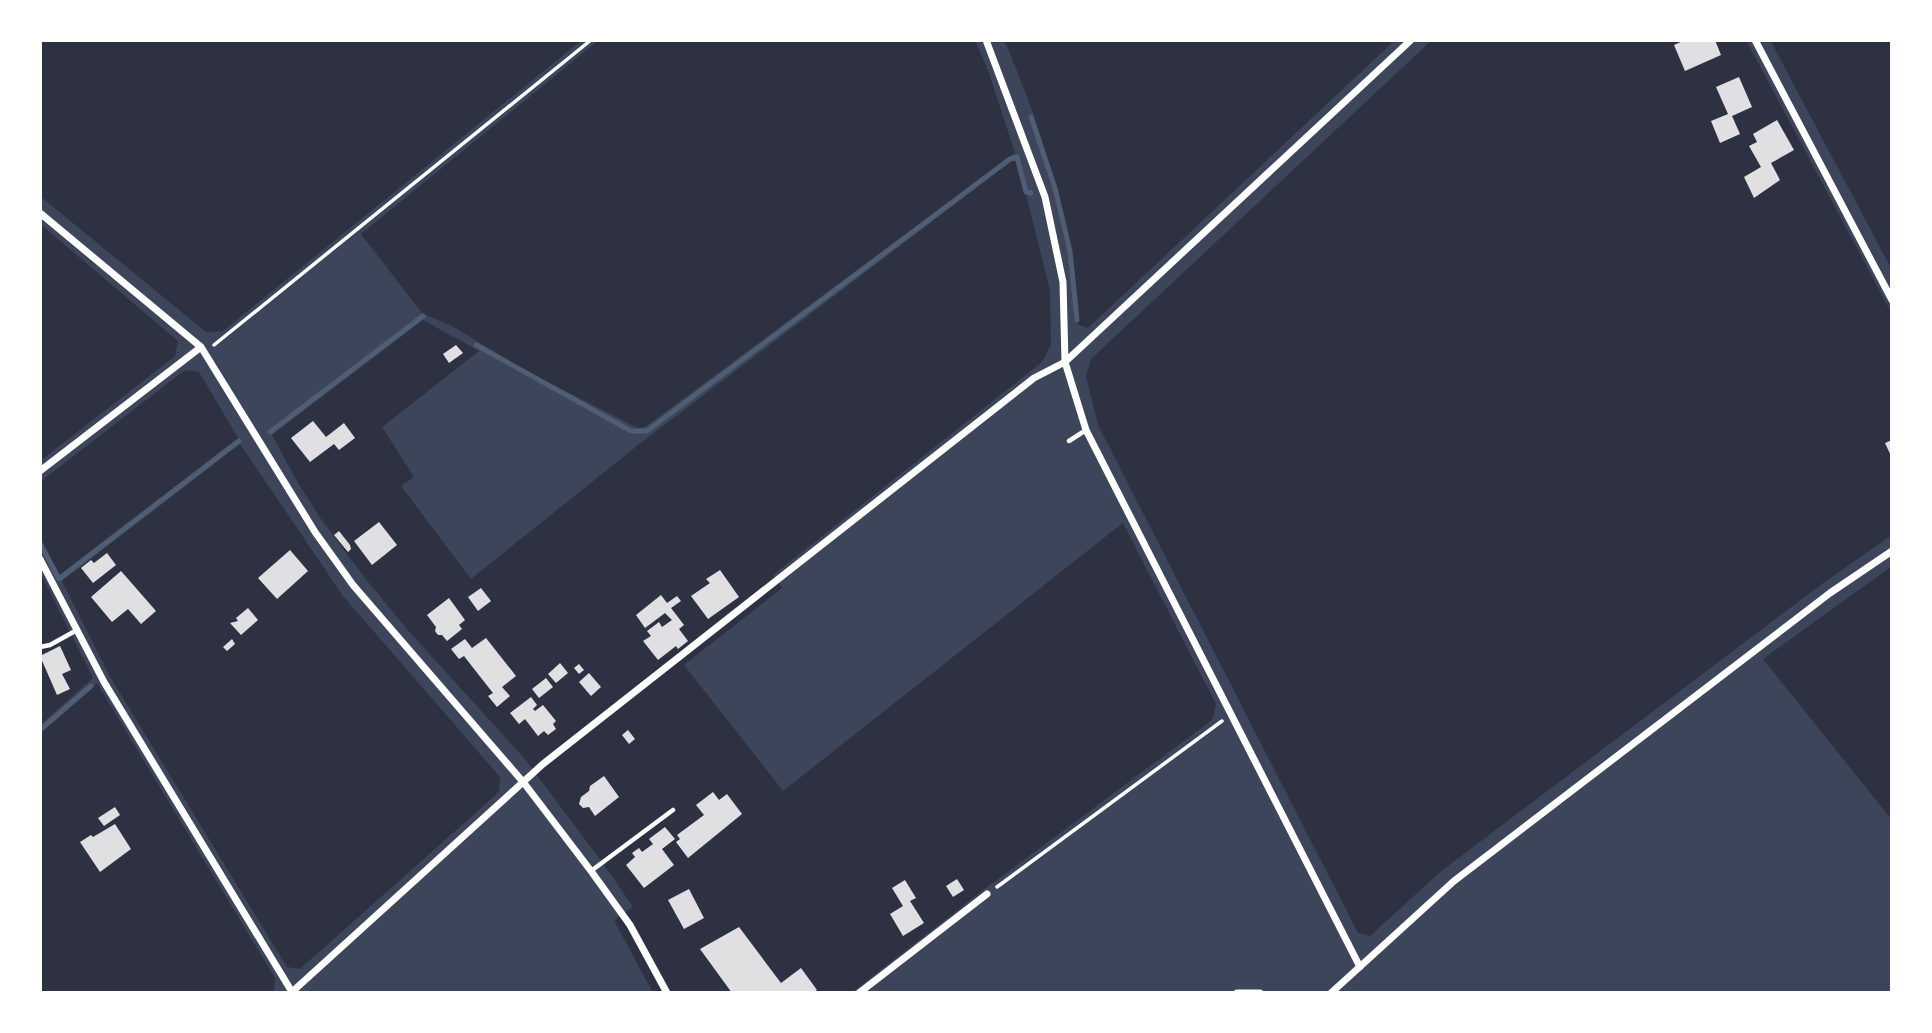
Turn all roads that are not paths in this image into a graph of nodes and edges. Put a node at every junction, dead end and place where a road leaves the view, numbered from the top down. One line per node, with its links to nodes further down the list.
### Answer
1 (986, 40): 7 (street)
2 (1411, 40): 7 (street)
3 (1755, 40): 5 (street)
4 (40, 213): 6 (street)
5 (1892, 300)
6 (203, 350): 10 (street); 15 (street)
7 (1065, 362): 8 (street); 15 (street)
8 (1086, 430): 9 (lane); 19 (street)
9 (1069, 441)
10 (40, 471)
11 (1892, 551): 19 (street)
12 (40, 559): 13 (street)
13 (78, 630): 14 (lane); 20 (street)
14 (40, 647)
15 (524, 783): 17 (street); 20 (street)
16 (673, 810): 17 (lane)
17 (591, 871): 21 (street)
18 (987, 894): 22 (street)
19 (1360, 967): 25 (street)
20 (291, 992)
21 (667, 993)
22 (859, 993)
23 (1237, 993): 24 (street)
24 (1260, 993)
25 (1332, 993)

